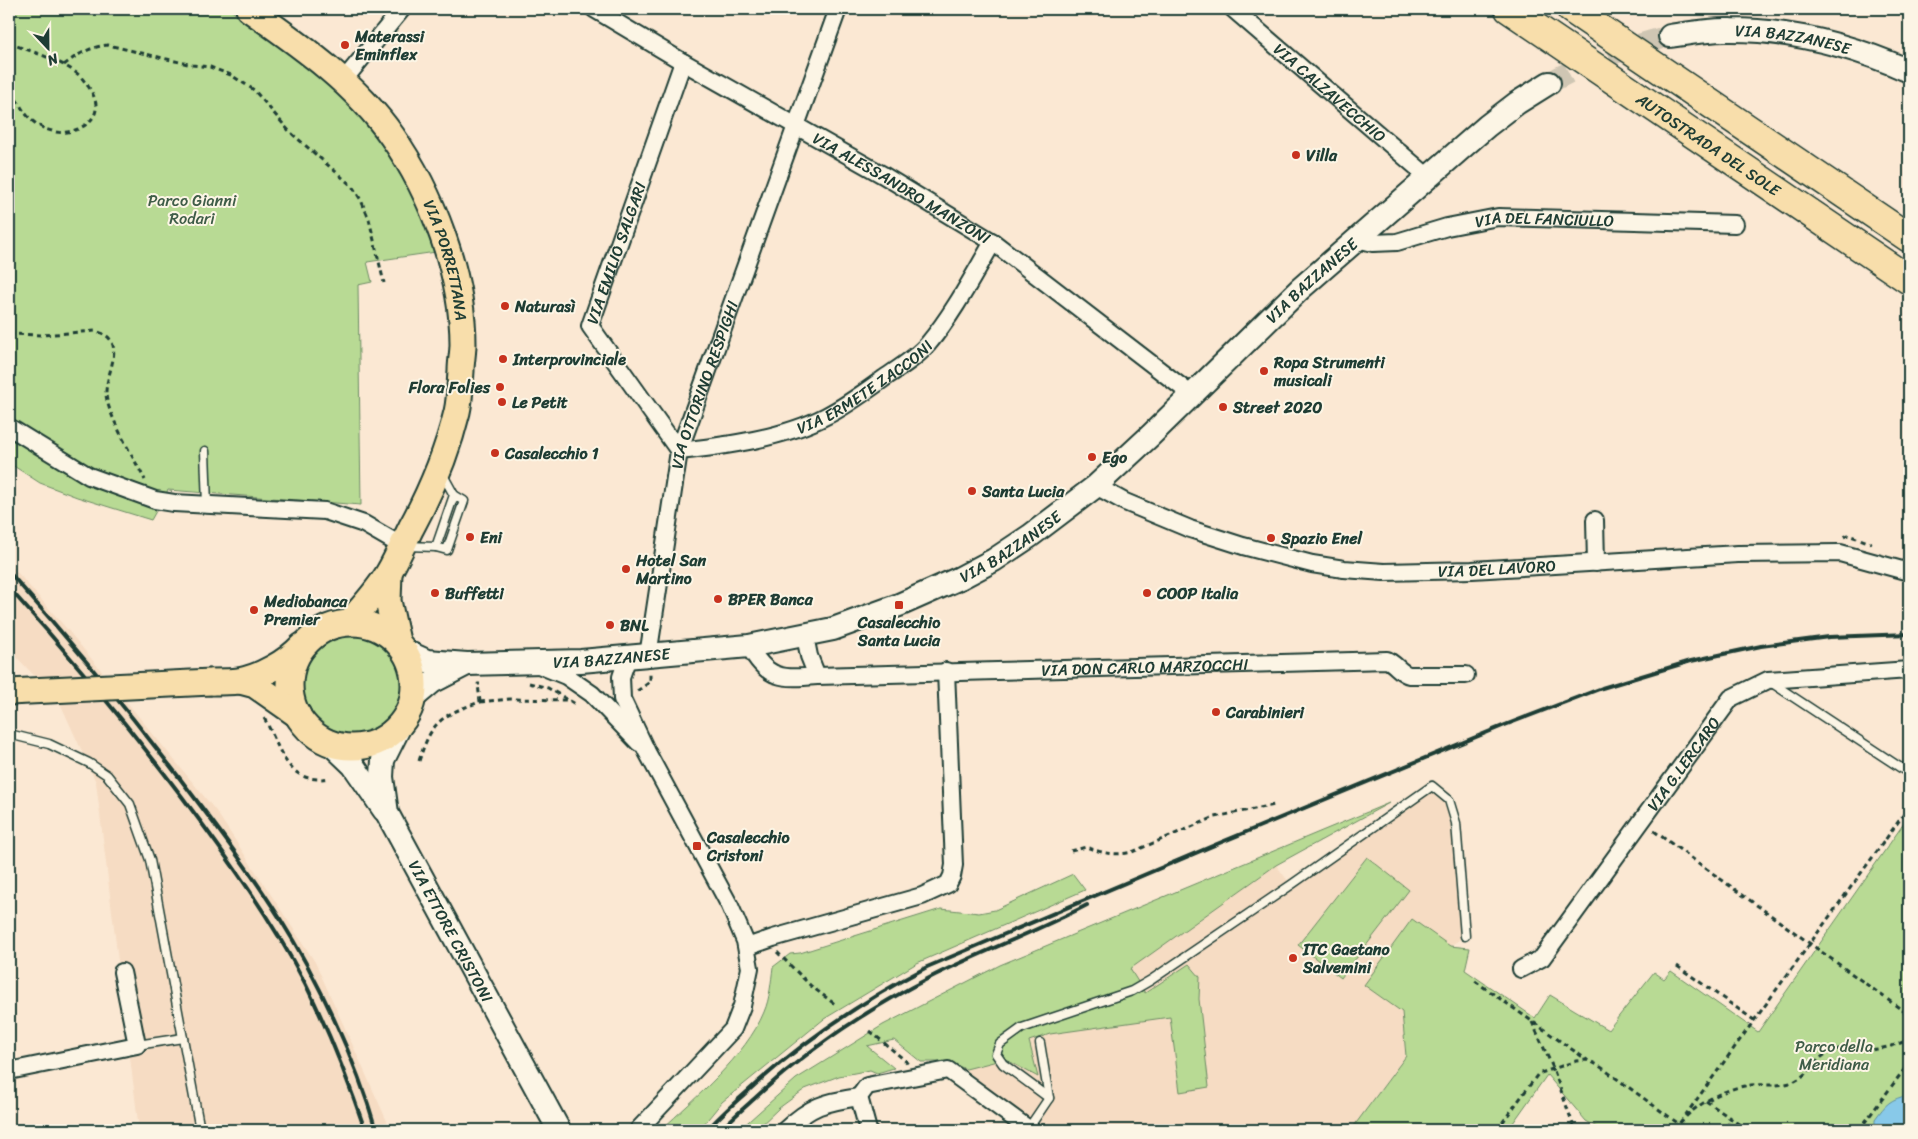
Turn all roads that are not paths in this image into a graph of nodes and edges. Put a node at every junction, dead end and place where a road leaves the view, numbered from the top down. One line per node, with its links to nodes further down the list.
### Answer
1 (248, 9): 11 (main road, VIA PORRETTANA)
2 (402, 9): 11 (street)
3 (594, 9): 9 (street, VIA ALESSANDRO MANZONI)
4 (838, 9): 13 (street, VIA OTTORINO RESPIGHI)
5 (1233, 9): 14 (street, VIA CALZAVECCHIO)
6 (1509, 9): 19 (highway, AUTOSTRADA DEL SOLE)
7 (1571, 9): 16 (highway)
8 (1670, 36): 10 (main road, VIA BAZZANESE)
9 (683, 62): 13 (street, VIA ALESSANDRO MANZONI); 23 (street, VIA EMILIO SALGARI)
10 (1909, 71)
11 (342, 81): 24 (main road, VIA PORRETTANA)
12 (1549, 83): 14 (main road, VIA BAZZANESE)
13 (796, 124): 18 (street, VIA ALESSANDRO MANZONI); 23 (street, VIA OTTORINO RESPIGHI)
14 (1427, 176): 17 (main road, VIA BAZZANESE)
15 (1735, 224): 17 (street, VIA DEL FANCIULLO)
16 (1909, 238)
17 (1357, 239): 20 (main road, VIA BAZZANESE)
18 (994, 242): 20 (street, VIA ALESSANDRO MANZONI); 23 (street, VIA ERMETE ZACCONI)
19 (1909, 280)
20 (1192, 395): 25 (main road, VIA BAZZANESE)
21 (9, 427): 27 (street)
22 (205, 450): 27 (lane)
23 (679, 451): 39 (street, VIA OTTORINO RESPIGHI)
24 (440, 468): 26 (lane); 29 (main road, VIA PORRETTANA)
25 (1096, 486): 31 (street, VIA DEL LAVORO); 35 (main road, VIA BAZZANESE)
26 (454, 495): 30 (lane); 30 (lane)
27 (207, 505): 29 (street)
28 (1595, 520): 31 (street)
29 (402, 546): 30 (lane); 33 (main road, VIA PORRETTANA)
30 (436, 547)
31 (1596, 563): 32 (street, VIA DEL LAVORO)
32 (1909, 572)
33 (389, 573): 34 (main road, VIA PORRETTANA); 37 (main road, VIA PORRETTANA)
34 (350, 622): 36 (main road); 37 (main road)
35 (805, 636): 38 (main road, VIA BAZZANESE); 45 (street)
36 (308, 641): 47 (main road); 50 (main road)
37 (401, 646): 43 (main road, VIA BAZZANESE); 49 (main road)
38 (749, 646): 39 (main road, VIA BAZZANESE); 45 (street, VIA DON CARLO MARZOCCHI)
39 (638, 656): 40 (main road, VIA BAZZANESE); 54 (street)
40 (535, 663): 43 (main road, VIA BAZZANESE); 54 (street)
41 (1909, 670): 46 (street, VIA G.LERCARO)
42 (946, 671): 44 (street, VIA DON CARLO MARZOCCHI); 45 (street, VIA DON CARLO MARZOCCHI); 58 (street)
43 (473, 674): 49 (main road, VIA BAZZANESE)
44 (1466, 675)
45 (817, 676)
46 (1768, 680): 55 (lane); 59 (street, VIA G.LERCARO)
47 (240, 681): 48 (main road, bridge); 50 (main road)
48 (9, 692)
49 (414, 698): 51 (main road)
50 (298, 716): 53 (main road)
51 (401, 724): 53 (main road); 56 (main road, VIA ETTORE CRISTONI)
52 (9, 734): 61 (lane)
53 (330, 743): 56 (main road)
54 (647, 752): 58 (street)
55 (1909, 763)
56 (387, 813): 68 (main road, VIA ETTORE CRISTONI)
57 (1465, 936): 66 (lane)
58 (747, 947): 69 (street)
59 (1521, 969)
60 (122, 972): 63 (street)
61 (183, 1038): 63 (lane); 67 (lane)
62 (1040, 1043): 66 (lane)
63 (137, 1045): 64 (street)
64 (9, 1071)
65 (859, 1097): 70 (street); 71 (street); 72 (street)
66 (1049, 1098): 72 (lane)
67 (200, 1130)
68 (559, 1130)
69 (638, 1130)
70 (785, 1130)
71 (868, 1130)
72 (1029, 1130)

